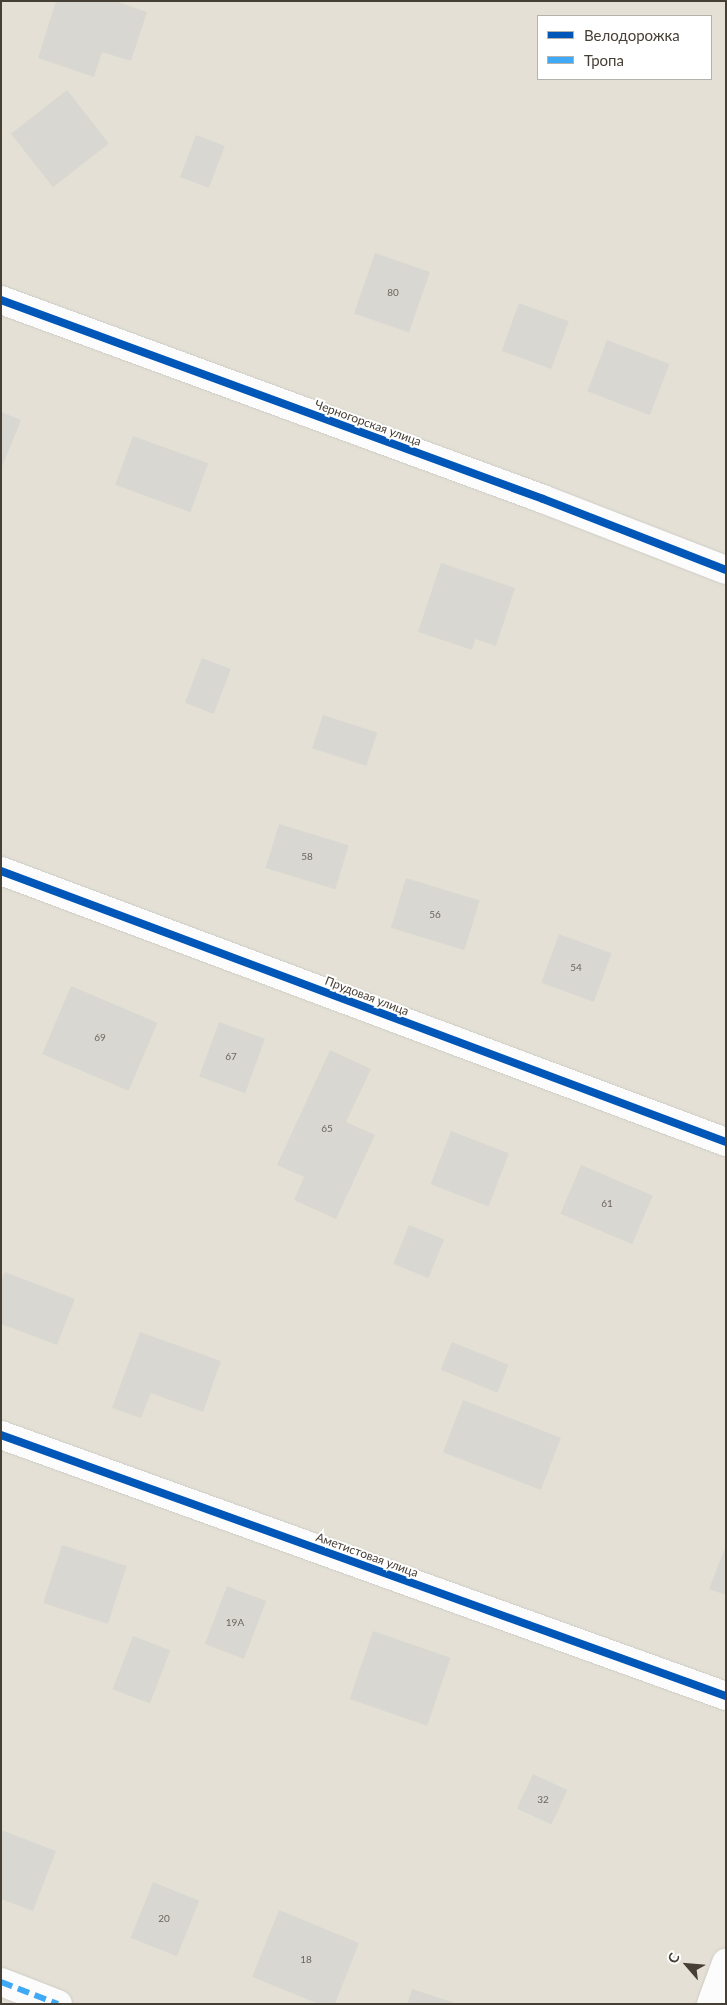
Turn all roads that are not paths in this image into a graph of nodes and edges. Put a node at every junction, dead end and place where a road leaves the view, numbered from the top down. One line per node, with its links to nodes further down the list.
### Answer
1 (1, 300): 2 (street, Черногорская улица)
2 (726, 570)
3 (1, 871): 4 (street, Прудовая улица)
4 (726, 1142)
5 (1, 1435): 6 (street, Аметистовая улица)
6 (726, 1696)
7 (726, 1964): 10 (street)
8 (1, 1982): 9 (street)
9 (58, 2004)
10 (711, 2004)

